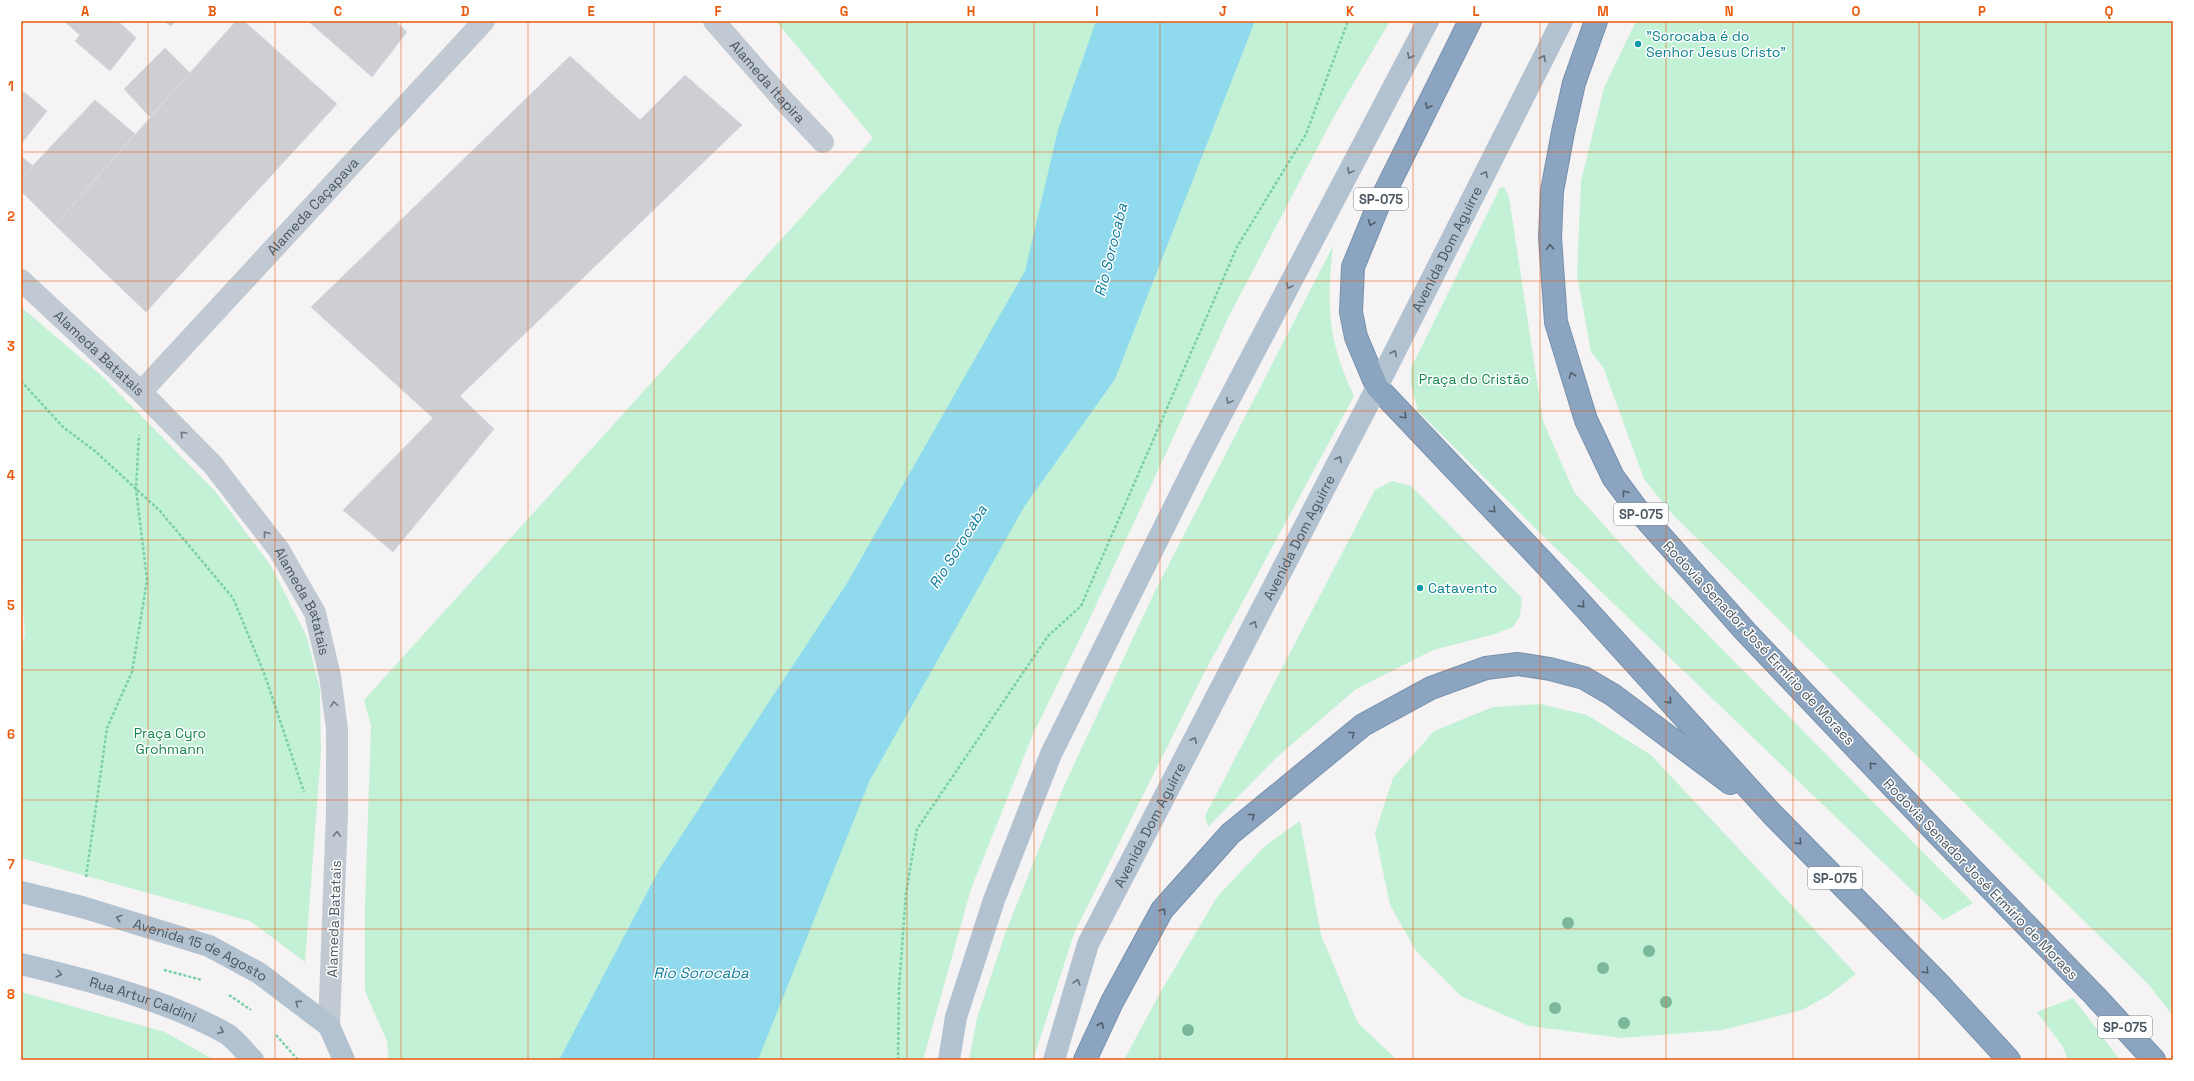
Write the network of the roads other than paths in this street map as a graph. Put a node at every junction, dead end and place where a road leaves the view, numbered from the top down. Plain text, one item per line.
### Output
1 (484, 21) edge
2 (714, 21) edge
3 (1428, 21) edge
4 (1470, 21) edge
5 (1562, 21) edge
6 (1596, 21) edge
7 (823, 142) dead end
8 (21, 280) edge
9 (1377, 387) junction
10 (141, 392) junction
11 (1772, 814) junction
12 (21, 892) edge
13 (21, 964) edge
14 (329, 1026) junction
15 (2004, 1053) edge
16 (252, 1060) edge
17 (344, 1060) edge
18 (949, 1060) edge
19 (1054, 1060) edge
20 (1084, 1060) edge
21 (2154, 1060) edge

1 - 10 street, Alameda Caçapava
2 - 7 street, Alameda Itapira
3 -> 18 main road
4 -> 9 highway, SP-075
9 -> 5 main road, Avenida Dom Aguirre
21 -> 6 highway, Rodovia Senador José Ermírio de Moraes / SP-075
8 - 10 street, Alameda Batatais
9 -> 11 highway, SP-075
19 -> 9 main road, Avenida Dom Aguirre
14 -> 10 street, Alameda Batatais
11 -> 15 highway, SP-075
20 -> 11 highway
14 -> 12 main road, Avenida 15 de Agosto
13 -> 16 main road, Rua Artur Caldini
14 - 17 main road, Avenida 15 de Agosto

